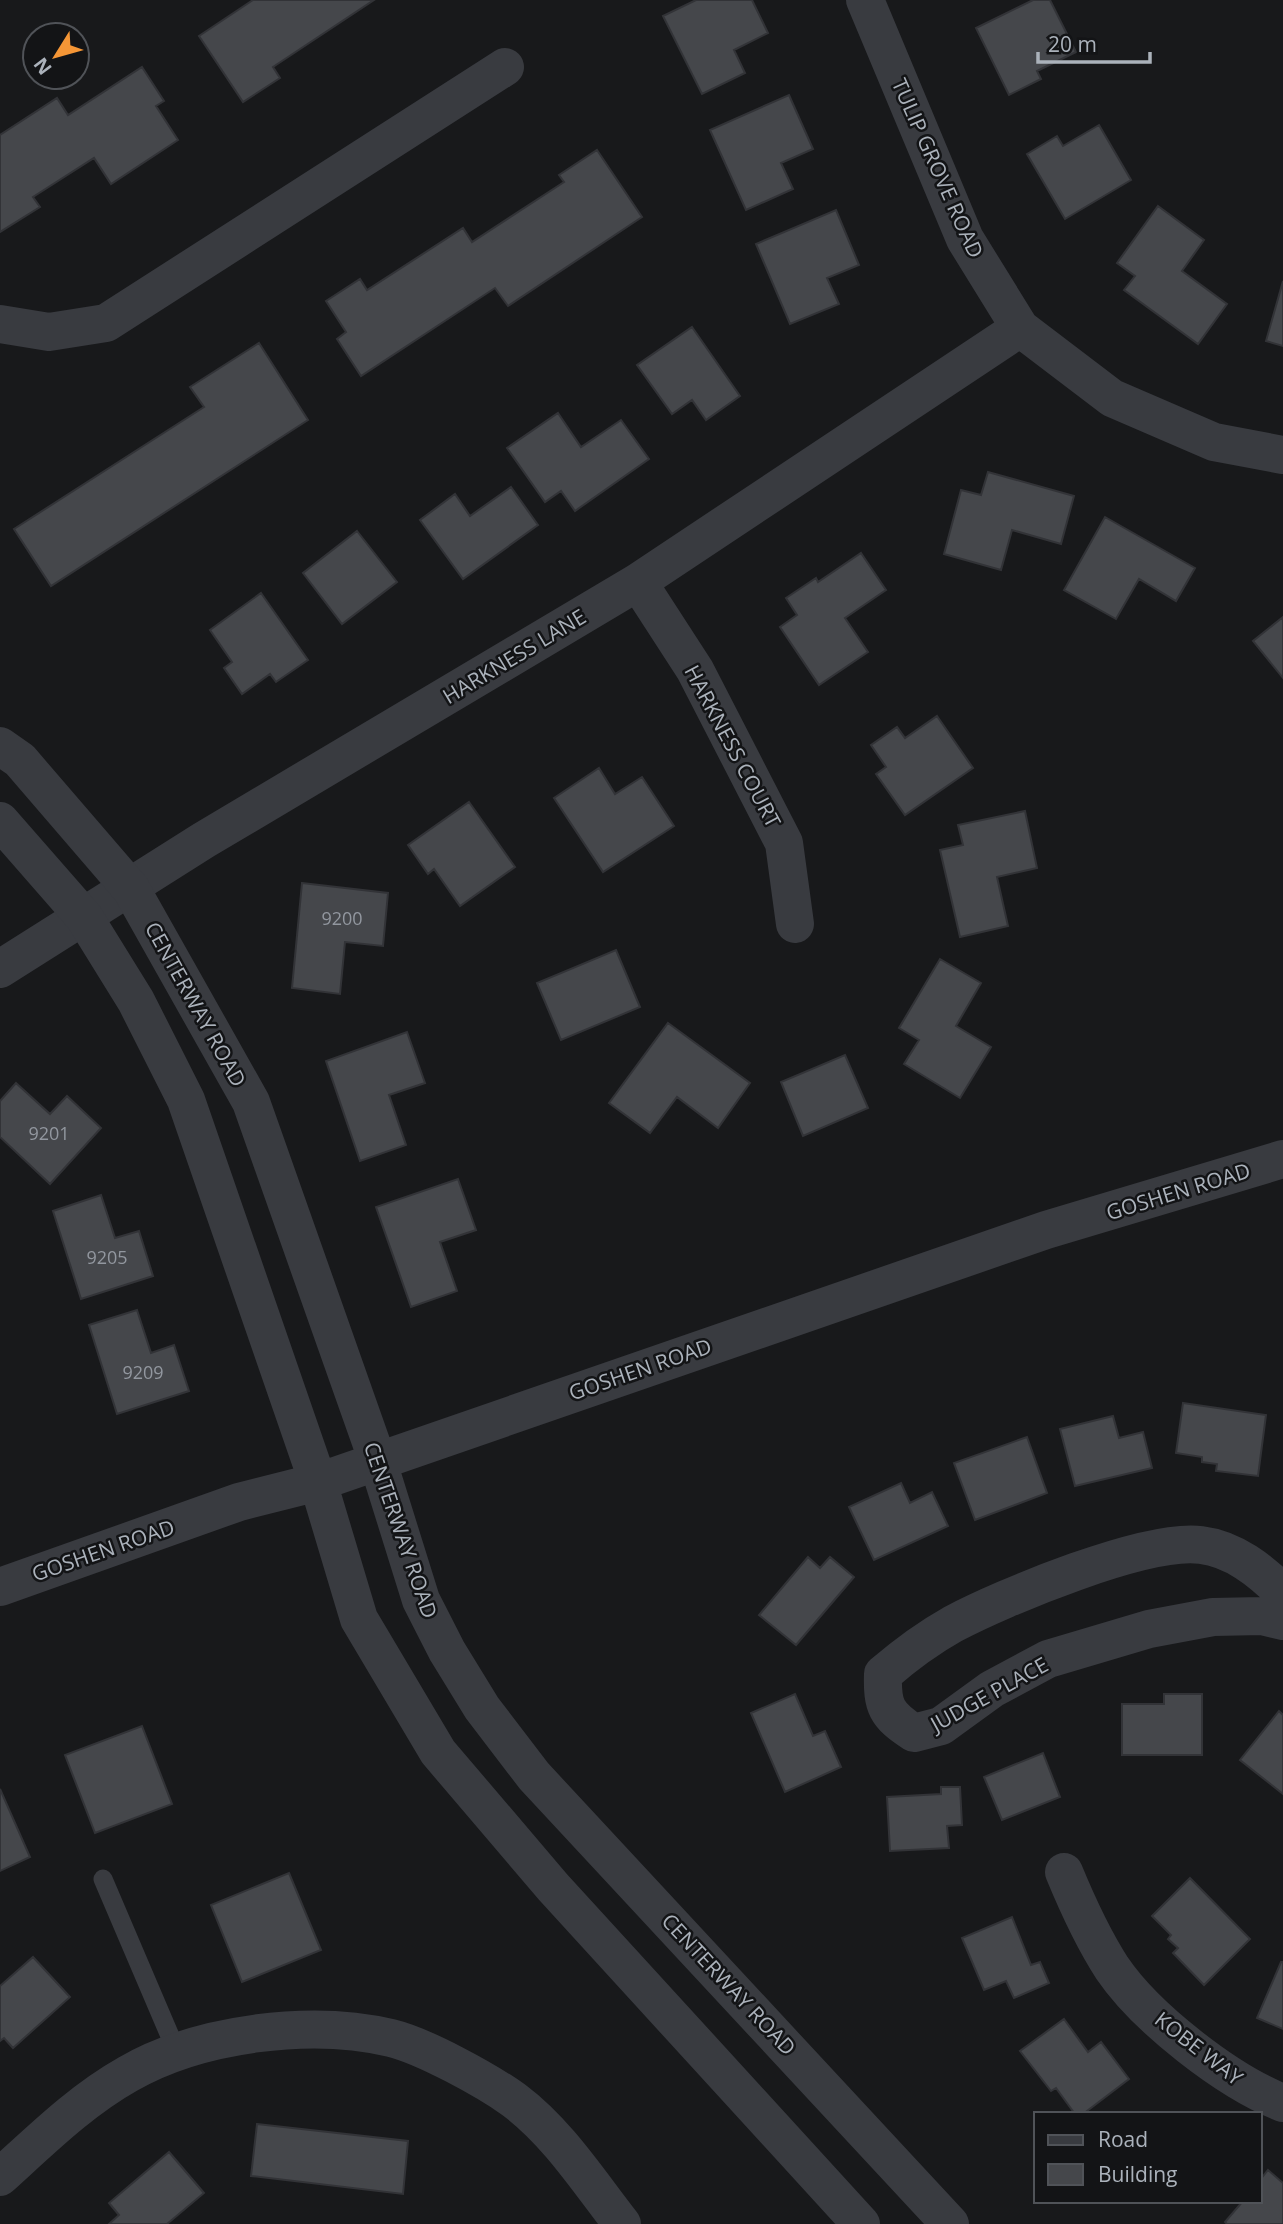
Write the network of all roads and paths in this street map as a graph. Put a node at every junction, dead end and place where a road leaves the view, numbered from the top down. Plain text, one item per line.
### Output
1 (865, 0) edge
2 (505, 67) dead end
3 (0, 324) edge
4 (1020, 328) junction
5 (1283, 455) edge
6 (638, 582) junction
7 (0, 746) edge
8 (0, 821) edge
9 (131, 889) junction
10 (84, 917) junction
11 (795, 924) dead end
12 (0, 970) edge
13 (1283, 1159) edge
14 (377, 1459) junction
15 (318, 1482) junction
16 (0, 1587) edge
17 (1283, 1593) edge
18 (1283, 1621) edge
19 (1064, 1872) dead end
20 (103, 1879) dead end
21 (176, 2050) junction
22 (1283, 2103) edge
23 (0, 2177) edge
24 (622, 2224) edge
25 (861, 2224) edge
26 (950, 2224) edge

1 - 4 street, TULIP GROVE ROAD
2 - 3 street
4 - 5 street, TULIP GROVE ROAD
4 - 6 street, HARKNESS LANE
6 - 9 street, HARKNESS LANE
6 - 11 street, HARKNESS COURT
7 - 9 street, CENTERWAY ROAD
8 - 10 street
9 - 10 street, HARKNESS LANE
9 - 14 street, CENTERWAY ROAD
10 - 12 street, HARKNESS LANE
10 - 15 street
13 - 14 street, GOSHEN ROAD
14 - 15 street, GOSHEN ROAD
14 - 26 street, CENTERWAY ROAD
15 - 16 street, GOSHEN ROAD
15 - 25 street
17 - 18 street, JUDGE PLACE
19 - 22 street, KOBE WAY
20 - 21 lane
21 - 23 street
21 - 24 street

